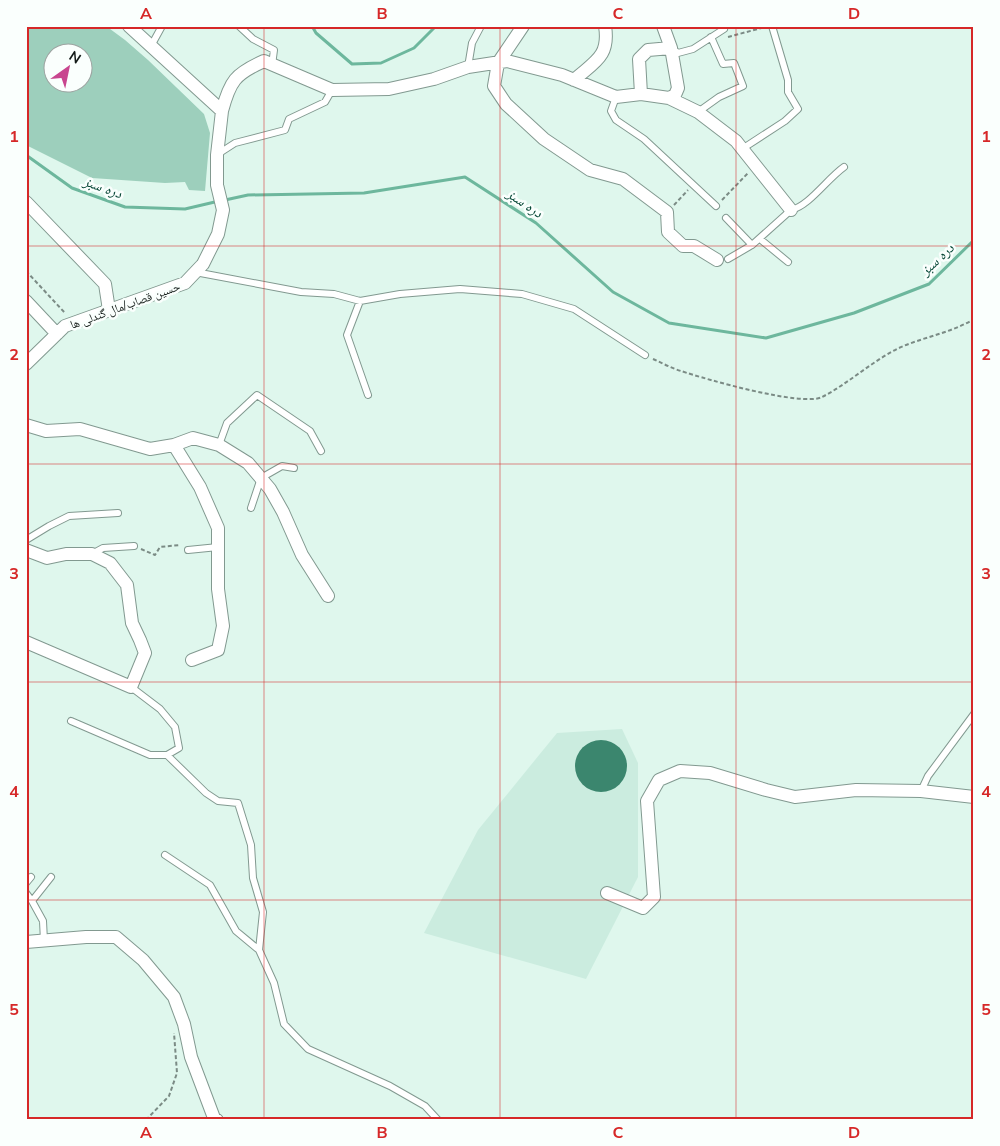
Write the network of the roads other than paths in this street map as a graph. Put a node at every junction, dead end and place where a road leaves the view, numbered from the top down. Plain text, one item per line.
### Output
1 (128, 26) edge
2 (162, 26) edge
3 (239, 26) edge
4 (481, 26) edge
5 (523, 26) edge
6 (605, 26) edge
7 (663, 26) edge
8 (772, 26) edge
9 (724, 29) road end
10 (711, 37) junction
11 (150, 46) junction
12 (671, 48) junction
13 (498, 63) junction
14 (272, 65) junction
15 (468, 67) junction
16 (574, 80) junction
17 (332, 90) junction
18 (641, 94) junction
19 (616, 97) junction
20 (669, 98) junction
21 (222, 112) junction
22 (698, 112) junction
23 (742, 149) junction
24 (217, 155) junction
25 (844, 167) dead end
26 (27, 204) edge
27 (716, 206) road end
28 (791, 210) junction
29 (726, 218) dead end
30 (760, 239) junction
31 (752, 246) junction
32 (723, 260) joint
33 (788, 262) dead end
34 (195, 272) junction
35 (26, 301) edge
36 (360, 301) junction
37 (109, 310) junction
38 (57, 334) junction
39 (645, 356) road end
40 (26, 364) edge
41 (368, 395) dead end
42 (26, 425) edge
43 (174, 445) junction
44 (219, 445) junction
45 (321, 451) dead end
46 (294, 468) dead end
47 (261, 478) junction
48 (250, 508) dead end
49 (118, 514) dead end
50 (26, 540) edge
51 (134, 546) road end
52 (218, 547) junction
53 (26, 550) edge
54 (188, 550) road end
55 (92, 554) junction
56 (328, 596) dead end
57 (26, 642) edge
58 (192, 660) dead end
59 (131, 687) junction
60 (974, 714) edge
61 (71, 721) dead end
62 (168, 755) junction
63 (921, 791) junction
64 (974, 796) edge
65 (165, 855) dead end
66 (51, 877) dead end
67 (26, 893) edge
68 (607, 893) dead end
69 (32, 901) junction
70 (44, 941) junction
71 (26, 942) edge
72 (259, 950) junction
73 (217, 1120) edge
74 (438, 1120) edge

1 - 11 street
2 - 11 lane
3 - 14 lane
4 - 15 lane
5 - 13 street
6 - 16 street
7 - 12 street
8 - 23 lane
9 - 10 lane
10 - 12 lane
10 - 22 lane
11 - 21 street
12 - 18 street
12 - 20 street
13 - 15 street
13 - 16 street
13 - 32 street
14 - 17 street
14 - 21 street
15 - 17 street
16 - 19 street
17 - 24 lane
18 - 19 street
18 - 20 street
19 - 27 lane
20 - 22 street
21 - 24 street
22 - 23 street
23 - 28 street
24 - 34 street, حسین قصاب/مال گندلی ها
25 - 28 lane
26 - 37 street
28 - 30 lane
29 - 31 lane
30 - 31 lane
30 - 33 lane
31 - 32 lane
34 - 36 lane
34 - 37 street, حسین قصاب/مال گندلی ها
35 - 38 street
36 - 39 lane
36 - 41 lane
37 - 38 street, حسین قصاب/مال گندلی ها
38 - 40 street, حسین قصاب/مال گندلی ها
42 - 43 street
43 - 44 street
43 - 52 street
44 - 45 lane
44 - 47 street
46 - 47 lane
47 - 48 lane
47 - 56 street
49 - 50 lane
51 - 55 lane
52 - 54 lane
52 - 58 street
53 - 55 street
55 - 59 street
57 - 59 street
59 - 62 lane
60 - 63 lane
61 - 62 lane
62 - 72 lane
63 - 64 street
63 - 68 street
65 - 72 lane
66 - 69 lane
67 - 69 lane
69 - 70 lane
70 - 71 street
70 - 73 street
72 - 74 lane

